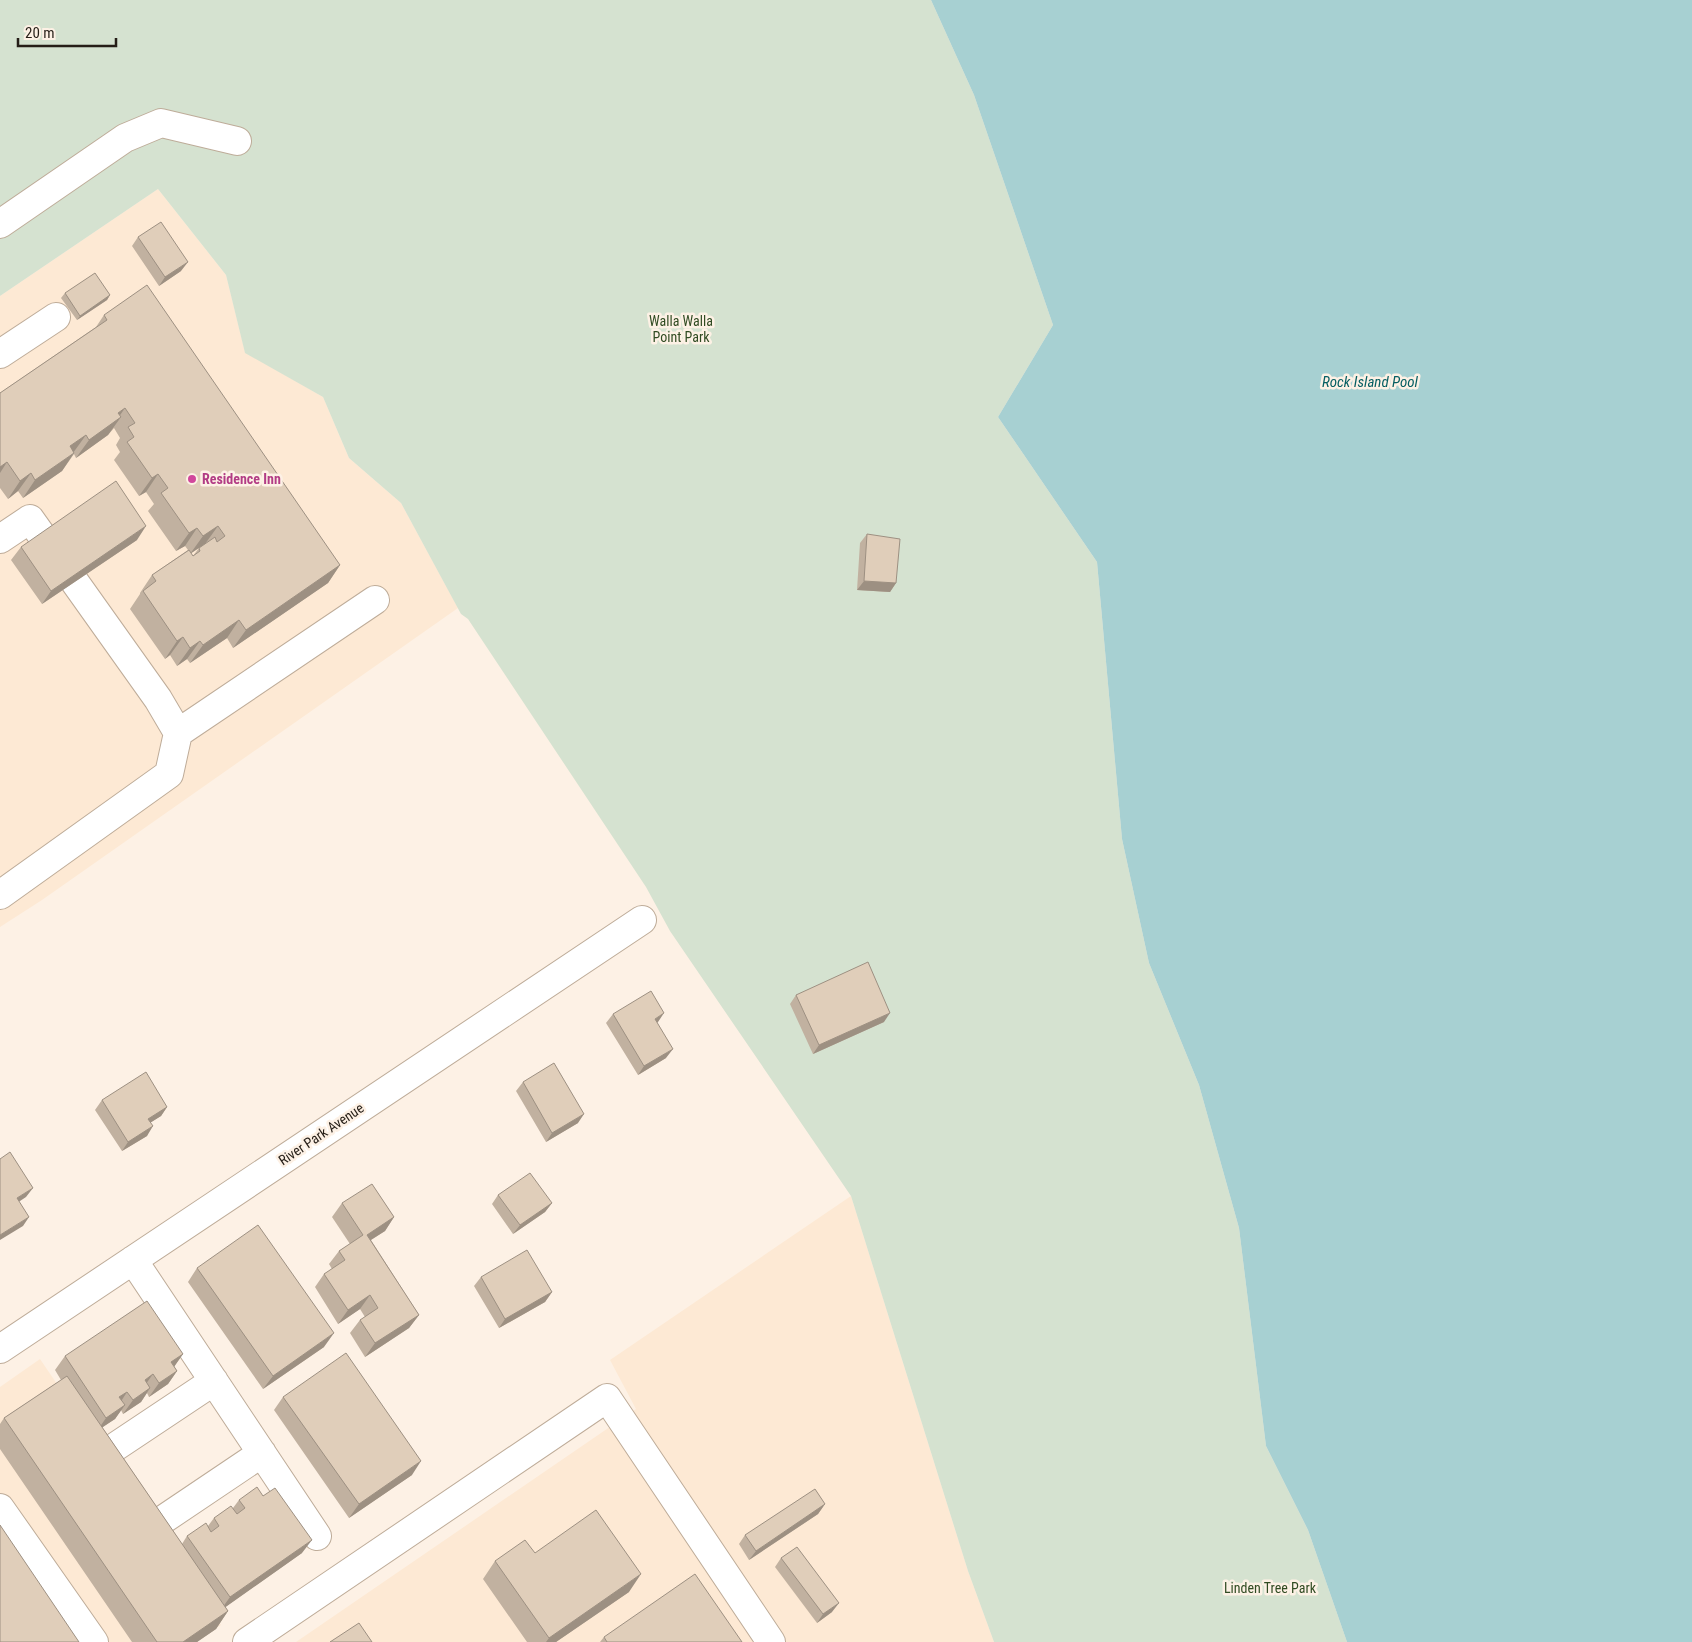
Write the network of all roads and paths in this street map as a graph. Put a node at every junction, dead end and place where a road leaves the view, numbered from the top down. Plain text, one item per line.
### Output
1 (237, 141) dead end
2 (0, 224) edge
3 (56, 317) dead end
4 (0, 354) edge
5 (0, 539) edge
6 (375, 600) dead end
7 (178, 733) junction
8 (0, 895) edge
9 (642, 920) dead end
10 (133, 1260) junction
11 (0, 1350) edge
12 (214, 1381) junction
13 (109, 1451) edge
14 (262, 1453) junction
15 (0, 1508) edge
16 (158, 1523) edge
17 (317, 1536) dead end
18 (94, 1642) edge
19 (247, 1642) edge
20 (771, 1642) edge

1 - 2 street
3 - 4 street
5 - 7 street
6 - 7 street
7 - 8 street
9 - 10 street, River Park Avenue
10 - 11 street, River Park Avenue
10 - 12 street
12 - 13 street
12 - 14 street
14 - 16 street
14 - 17 street
15 - 18 street
19 - 20 street

